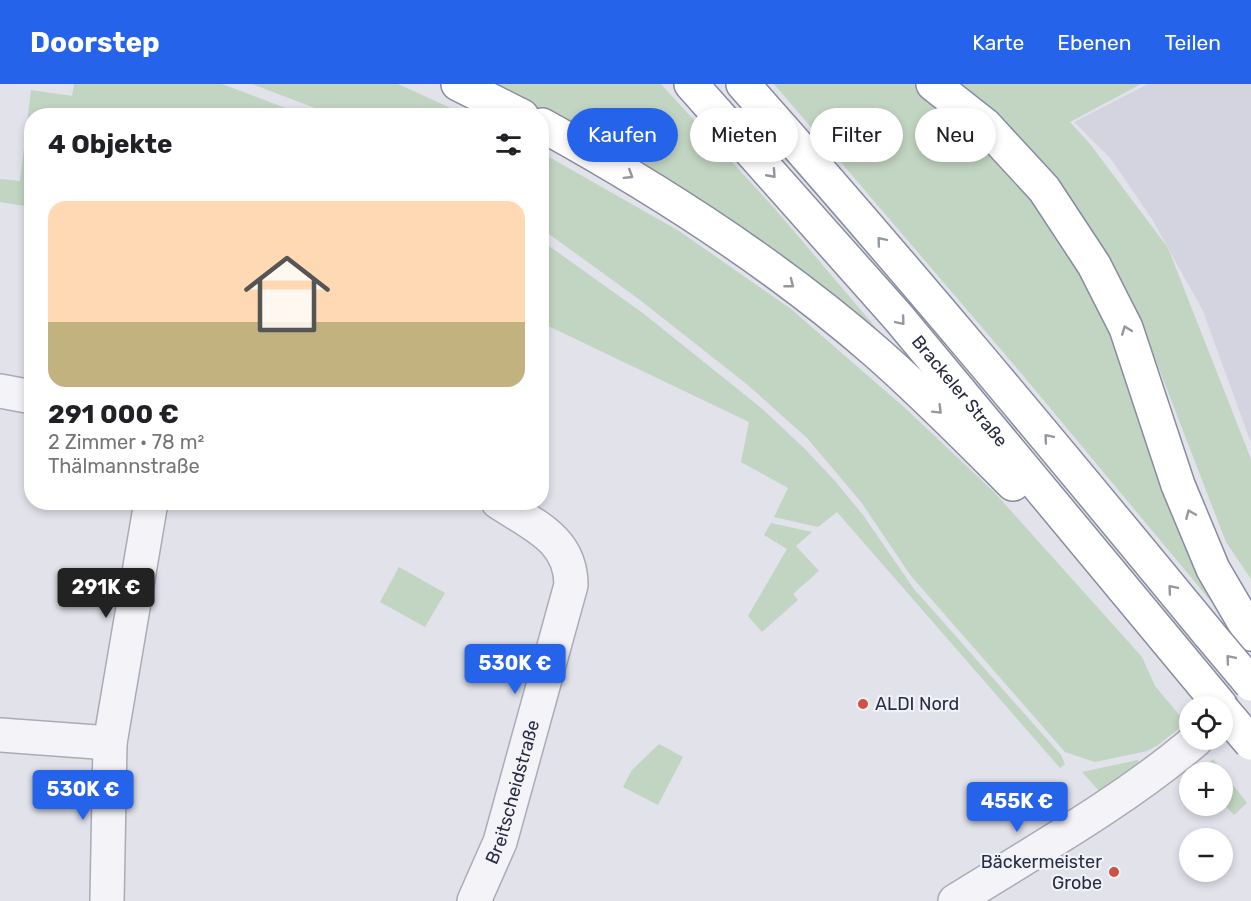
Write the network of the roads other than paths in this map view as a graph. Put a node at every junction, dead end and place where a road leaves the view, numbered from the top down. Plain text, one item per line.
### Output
1 (458, 84) edge
2 (691, 84) edge
3 (743, 84) edge
4 (933, 84) edge
5 (506, 108) edge
6 (549, 129) edge
7 (0, 392) edge
8 (24, 396) edge
9 (150, 510) edge
10 (511, 510) edge
11 (1156, 628) junction
12 (1251, 634) edge
13 (1251, 684) edge
14 (1212, 696) edge
15 (1233, 700) edge
16 (1233, 722) edge
17 (0, 735) edge
18 (110, 743) junction
19 (1251, 743) edge
20 (1184, 750) edge
21 (107, 901) edge
22 (474, 901) edge
23 (955, 901) edge

1 - 5 highway
2 -> 11 highway, Brackeler Straße
13 -> 3 highway, Brackeler Straße, bridge
12 -> 4 highway
6 -> 11 highway
7 - 8 street
9 - 18 street
10 - 22 street, Breitscheidstraße
11 - 14 highway, Brackeler Straße
13 - 15 street
16 - 19 highway, Brackeler Straße, bridge
17 - 18 street
18 - 21 street
20 - 23 street

